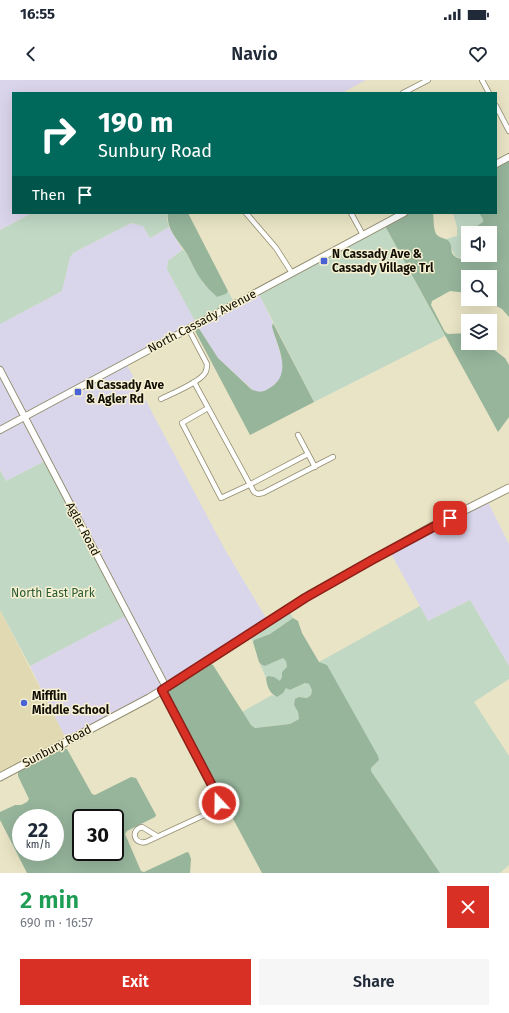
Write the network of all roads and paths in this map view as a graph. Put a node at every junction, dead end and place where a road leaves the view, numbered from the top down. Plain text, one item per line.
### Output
1 (428, 80) edge
2 (482, 80) edge
3 (405, 92) edge
4 (488, 92) edge
5 (497, 110) edge
6 (509, 131) edge
7 (509, 157) edge
8 (497, 163) edge
9 (247, 214) edge
10 (352, 214) edge
11 (402, 214) edge
12 (363, 235) junction
13 (292, 273) junction
14 (188, 328) junction
15 (0, 370) edge
16 (194, 382) junction
17 (161, 399) dead end
18 (208, 408) junction
19 (24, 416) junction
20 (0, 430) edge
21 (298, 435) dead end
22 (308, 454) junction
23 (333, 457) dead end
24 (315, 467) junction
25 (249, 486) junction
26 (509, 488) edge
27 (164, 689) junction
28 (0, 777) edge
29 (158, 836) junction

1 - 3 street
2 - 4 street
5 - 6 street
7 - 8 main road
9 - 13 street
10 - 12 street
11 - 12 main road, North Cassady Avenue
12 - 13 main road, North Cassady Avenue
13 - 14 main road, North Cassady Avenue
14 - 16 street
14 - 19 main road, North Cassady Avenue
15 - 19 main road, Agler Road
16 - 17 street
16 - 18 street
18 - 25 street
18 - 25 street
19 - 20 main road, North Cassady Avenue
19 - 27 main road, Agler Road
21 - 22 street
22 - 24 street
22 - 25 street
23 - 24 street
24 - 25 street
26 - 27 main road, Sunbury Road
27 - 28 main road, Sunbury Road
27 - 29 street
29 - 29 street

